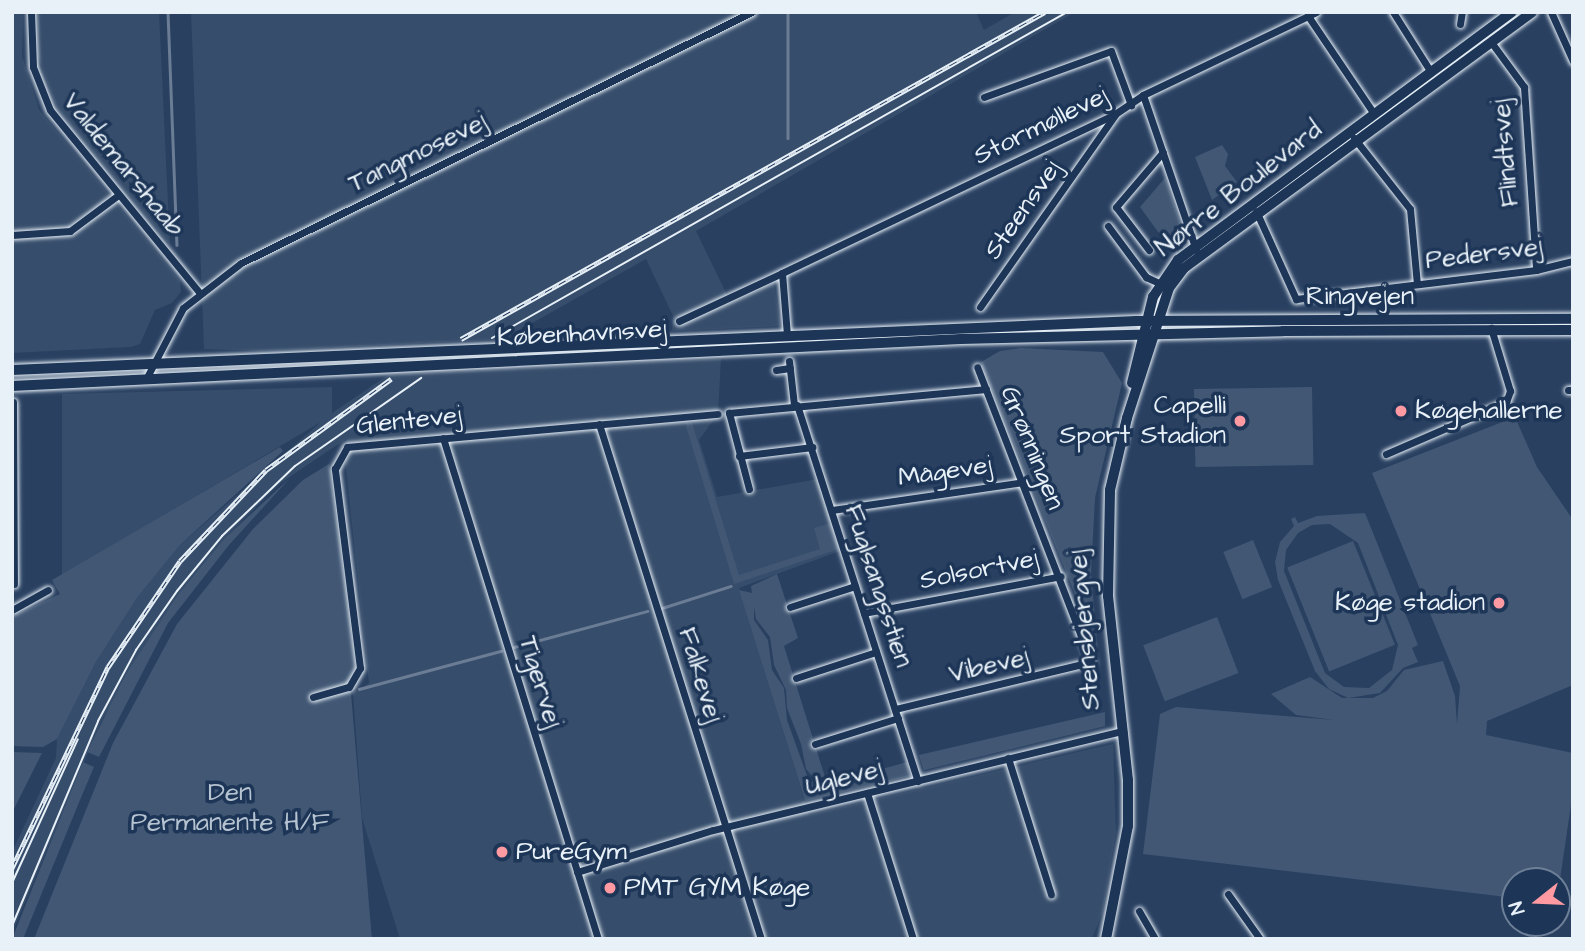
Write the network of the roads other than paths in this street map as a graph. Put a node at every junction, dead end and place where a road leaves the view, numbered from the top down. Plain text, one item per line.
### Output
1 (31, 12) edge
2 (752, 12) edge
3 (1393, 12) edge
4 (1462, 12) edge
5 (1551, 12) edge
6 (1312, 14) edge
7 (1521, 14) edge
8 (1460, 24) dead end
9 (1490, 42) junction
10 (1573, 61) edge
11 (1431, 72) junction
12 (1143, 94) junction
13 (984, 97) dead end
14 (1131, 105) junction
15 (1115, 114) junction
16 (1374, 114) junction
17 (1090, 126) junction
18 (1100, 136) junction
19 (1353, 136) junction
20 (1163, 152) junction
21 (117, 195) junction
22 (1254, 209) junction
23 (1108, 226) dead end
24 (12, 235) edge
25 (1149, 250) dead end
26 (1197, 251) junction
27 (1573, 261) edge
28 (1536, 270) junction
29 (782, 273) junction
30 (1159, 283) junction
31 (1417, 284) junction
32 (199, 292) junction
33 (980, 307) dead end
34 (1490, 319) junction
35 (1573, 319) edge
36 (679, 321) dead end
37 (1153, 321) junction
38 (1573, 330) edge
39 (1492, 331) junction
40 (1149, 334) junction
41 (787, 335) junction
42 (153, 363) junction
43 (976, 367) dead end
44 (12, 370) edge
45 (776, 370) dead end
46 (146, 379) junction
47 (12, 386) edge
48 (986, 389) junction
49 (13, 402) edge
50 (796, 405) junction
51 (718, 414) dead end
52 (599, 424) junction
53 (443, 438) junction
54 (13, 447) edge
55 (811, 447) junction
56 (1385, 454) dead end
57 (739, 456) junction
58 (1023, 482) junction
59 (749, 489) dead end
60 (832, 510) junction
61 (1060, 576) junction
62 (14, 584) edge
63 (855, 586) junction
64 (48, 590) dead end
65 (790, 607) dead end
66 (12, 610) edge
67 (864, 613) junction
68 (876, 652) junction
69 (1091, 662) joint
70 (796, 678) dead end
71 (313, 697) dead end
72 (895, 709) junction
73 (898, 718) junction
74 (1120, 731) junction
75 (816, 744) dead end
76 (1008, 758) junction
77 (918, 781) junction
78 (867, 793) junction
79 (725, 827) junction
80 (577, 872) junction
81 (1051, 894) dead end
82 (1228, 894) dead end
83 (1139, 911) dead end
84 (598, 939) edge
85 (761, 939) edge
86 (913, 939) edge
87 (1099, 939) edge
88 (1106, 939) edge
89 (1155, 939) edge
90 (1260, 939) edge

1 - 21 street, Valdemarshaab
2 - 32 street, Tangmosevej
3 - 11 street
4 - 8 street
5 - 10 street
6 - 12 street, Stormøllevej
6 - 16 street
7 - 9 main road, Nørre Boulevard
7 - 11 main road, Nørre Boulevard
9 - 19 main road, Nørre Boulevard
9 - 28 street, Flindtsvej
11 - 16 main road, Nørre Boulevard
12 - 14 street, Stormøllevej
12 - 20 street
13 - 14 street
14 - 15 street, Stormøllevej
15 - 17 street, Stormøllevej
15 - 18 street, Steensvej
16 - 19 main road, Nørre Boulevard
17 - 18 street
17 - 29 street, Stormøllevej
18 - 33 street, Steensvej
19 - 22 main road, Nørre Boulevard
19 - 31 street, Nørre Boulevard
20 - 25 street
20 - 26 street
21 - 24 street
21 - 32 street, Valdemarshaab
22 - 26 main road, Nørre Boulevard
22 - 31 street, Pedersvej
23 - 30 street, Nørre Boulevard
26 - 30 main road, Nørre Boulevard
26 - 37 main road, Nørre Boulevard
27 - 28 street, Pedersvej
28 - 31 street, Pedersvej
29 - 36 street, Stormøllevej
29 - 41 street
30 - 37 main road, Nørre Boulevard
32 - 42 street, Tangmosevej
34 - 35 main road, Ringvejen
34 - 37 main road, Ringvejen
34 - 39 street
37 - 40 main road, Stensbjergvej
37 - 41 main road, Københavnsvej
38 - 39 main road, Ringvejen
39 - 40 main road, Ringvejen
39 - 56 street
40 - 46 main road, Københavnsvej
40 - 74 main road, Stensbjergvej
41 - 42 main road, Københavnsvej
42 - 44 main road, Københavnsvej
42 - 46 street, Tangmosevej
43 - 48 street, Grønningen
45 - 50 street, Fuglsangsstien
46 - 47 main road, Københavnsvej
48 - 50 street
48 - 58 street, Grønningen
49 - 54 street
50 - 55 street, Fuglsangsstien
50 - 57 street
51 - 52 street, Glentevej
52 - 53 street, Glentevej
52 - 79 street, Falkevej
53 - 71 street, Glentevej
53 - 80 street, Tigervej
54 - 62 street
55 - 57 street
55 - 60 street, Fuglsangsstien
57 - 59 street
58 - 60 street, Mågevej
58 - 61 street, Grønningen
60 - 63 street, Fuglsangsstien
61 - 67 street, Solsortvej
61 - 69 street, Grønningen
63 - 65 street
63 - 67 street, Fuglsangsstien
64 - 66 street
67 - 68 street, Fuglsangsstien
68 - 70 street
68 - 72 street, Fuglsangsstien
69 - 72 street, Vibevej
72 - 73 street, Fuglsangsstien
73 - 75 street
73 - 77 street, Fuglsangsstien
74 - 76 street, Uglevej
74 - 87 main road, Stensbjergvej
74 - 88 main road, Stensbjergvej
76 - 77 street, Uglevej
76 - 81 street
77 - 78 street, Uglevej
78 - 79 street, Uglevej
78 - 86 street
79 - 80 street, Uglevej
79 - 85 street, Falkevej
80 - 84 street, Tigervej
82 - 90 street
83 - 89 street

